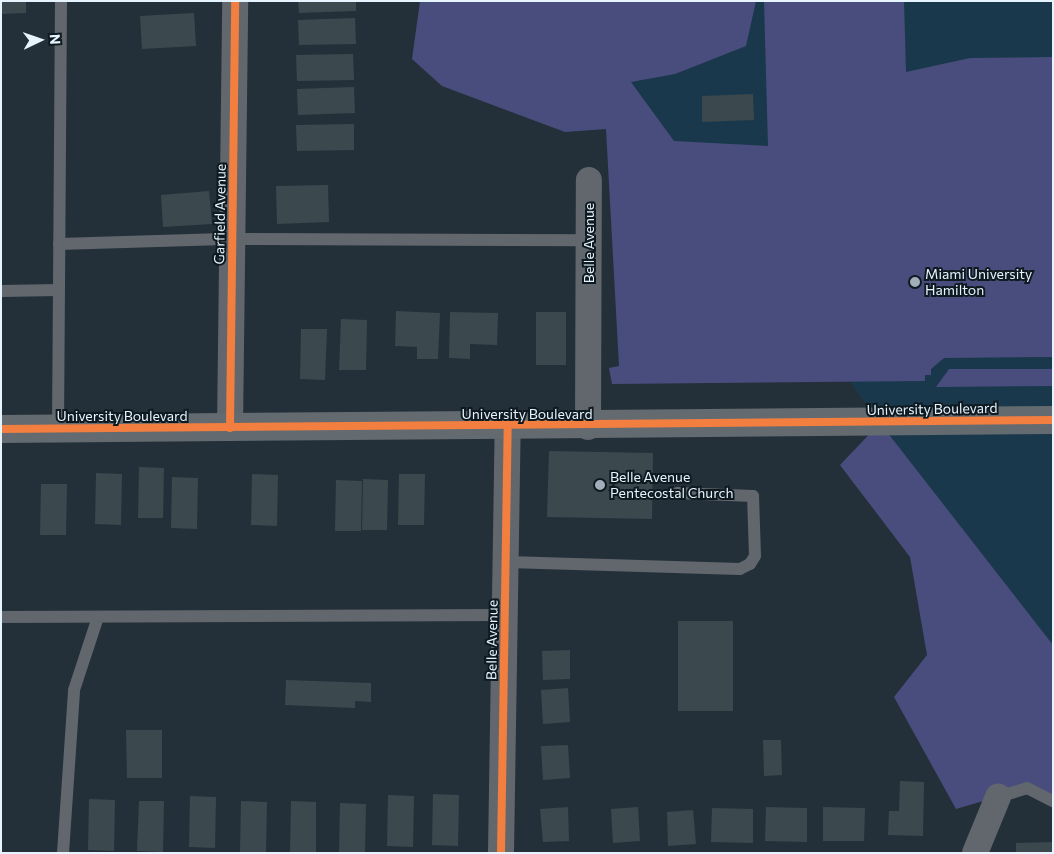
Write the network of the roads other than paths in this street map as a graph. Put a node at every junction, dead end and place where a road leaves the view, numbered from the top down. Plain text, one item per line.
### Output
1 (61, 1) edge
2 (235, 1) edge
3 (589, 180) dead end
4 (232, 239) junction
5 (589, 240) junction
6 (59, 244) junction
7 (1, 290) edge
8 (59, 290) junction
9 (1053, 420) edge
10 (588, 426) junction
11 (508, 427) junction
12 (230, 428) junction
13 (1, 429) edge
14 (58, 429) junction
15 (677, 493) dead end
16 (506, 562) junction
17 (505, 615) junction
18 (1, 617) edge
19 (98, 617) junction
20 (998, 798) joint
21 (1053, 801) edge
22 (63, 853) edge
23 (501, 853) edge
24 (976, 853) edge

1 - 6 lane
2 - 4 street, Garfield Avenue
3 - 5 street, Belle Avenue
4 - 5 lane
4 - 6 lane
4 - 12 street, Garfield Avenue
5 - 10 street, Belle Avenue
6 - 8 lane
7 - 8 lane
8 - 14 lane
9 - 10 street, University Boulevard
10 - 11 street, University Boulevard
11 - 12 street, University Boulevard
11 - 16 street, Belle Avenue
12 - 14 street, University Boulevard
13 - 14 street, University Boulevard
15 - 16 lane
16 - 17 street, Belle Avenue
17 - 19 lane
17 - 23 street, Belle Avenue
18 - 19 lane
19 - 22 lane
20 - 21 lane
20 - 24 street

